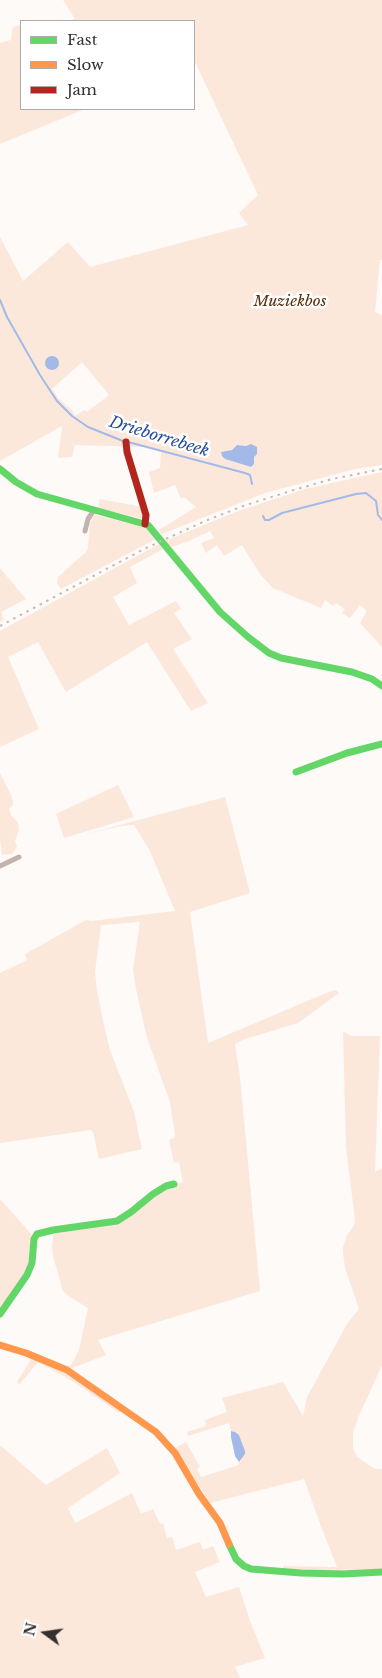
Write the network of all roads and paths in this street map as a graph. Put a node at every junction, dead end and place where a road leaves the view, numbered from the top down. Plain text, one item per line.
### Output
1 (126, 442) dead end
2 (0, 469) edge
3 (94, 510) junction
4 (145, 524) junction
5 (85, 531) dead end
6 (382, 686) edge
7 (382, 744) edge
8 (296, 772) dead end
9 (19, 857) dead end
10 (0, 866) edge
11 (174, 1184) dead end
12 (0, 1314) edge
13 (0, 1345) edge
14 (382, 1572) edge

1 - 4 street
2 - 3 street
3 - 4 street
3 - 5 street
4 - 6 street
7 - 8 street
9 - 10 street
11 - 12 street
13 - 14 street

